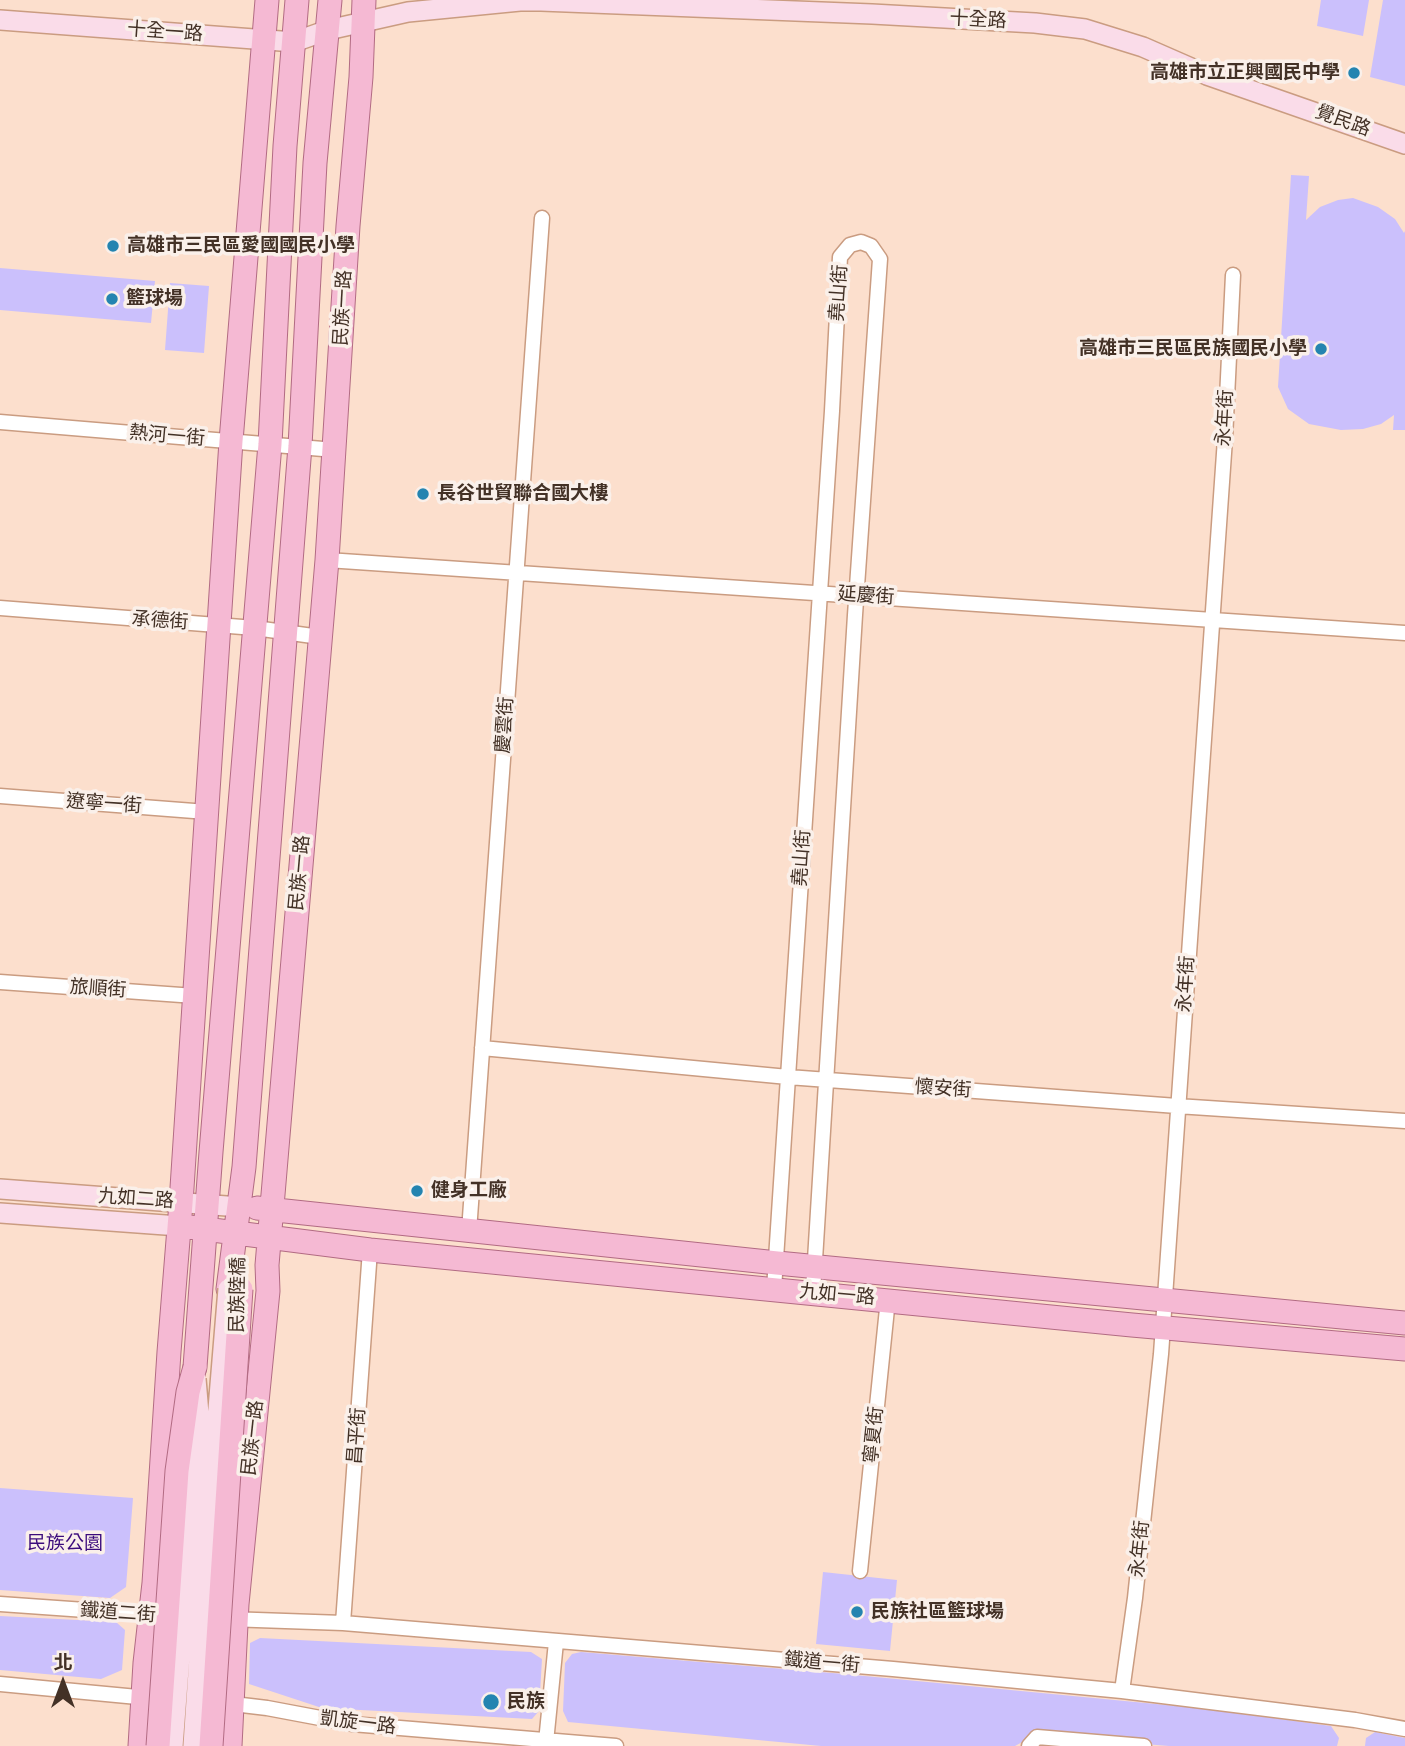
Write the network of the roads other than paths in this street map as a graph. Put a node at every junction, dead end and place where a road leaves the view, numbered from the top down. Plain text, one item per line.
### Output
1 (267, 0) edge
2 (297, 0) edge
3 (330, 0) edge
4 (363, 11) edge
5 (0, 20) edge
6 (328, 30) junction
7 (263, 40) junction
8 (294, 42) junction
9 (1281, 99) joint
10 (1405, 144) edge
11 (542, 218) dead end
12 (1233, 275) dead end
13 (0, 422) edge
14 (231, 440) junction
15 (270, 444) junction
16 (300, 446) junction
17 (335, 450) junction
18 (327, 560) junction
19 (516, 572) junction
20 (820, 593) junction
21 (856, 596) junction
22 (0, 608) edge
23 (1212, 620) junction
24 (220, 625) junction
25 (255, 628) junction
26 (284, 632) junction
27 (1405, 634) edge
28 (320, 638) junction
29 (0, 796) edge
30 (207, 812) junction
31 (0, 982) edge
32 (195, 996) junction
33 (482, 1048) junction
34 (788, 1077) junction
35 (827, 1080) junction
36 (1177, 1106) junction
37 (1405, 1121) edge
38 (0, 1189) edge
39 (181, 1203) junction
40 (207, 1205) junction
41 (240, 1207) junction
42 (273, 1209) junction
43 (0, 1213) edge
44 (179, 1226) junction
45 (205, 1228) junction
46 (469, 1231) junction
47 (237, 1233) junction
48 (270, 1238) junction
49 (370, 1250) junction
50 (777, 1263) junction
51 (815, 1266) junction
52 (235, 1289) junction
53 (774, 1289) junction
54 (813, 1292) junction
55 (888, 1299) junction
56 (1164, 1300) junction
57 (1405, 1323) edge
58 (1163, 1327) junction
59 (1405, 1349) edge
60 (195, 1367) junction
61 (860, 1571) dead end
62 (0, 1604) edge
63 (151, 1615) junction
64 (236, 1620) junction
65 (343, 1623) junction
66 (556, 1642) junction
67 (0, 1684) edge
68 (1122, 1692) junction
69 (142, 1697) junction
70 (232, 1704) junction
71 (1405, 1730) edge
72 (546, 1742) junction
73 (140, 1746) edge
74 (158, 1746) edge
75 (173, 1746) edge
76 (193, 1746) edge
77 (211, 1746) edge
78 (230, 1746) edge
79 (616, 1746) edge
80 (1029, 1746) edge
81 (1144, 1746) edge

1 - 7 main road
2 - 8 main road
3 - 6 main road, 民族一路
4 - 6 street, 十全路
4 - 9 street, 十全路
4 - 17 main road, 民族一路
5 - 7 street, 十全一路
6 - 8 street, 十全一路
6 - 16 main road, 民族一路
7 - 8 street, 十全一路
7 - 14 main road
8 - 15 main road
9 - 10 street, 覺民路
11 - 19 street, 慶雲街
12 - 23 street, 永年街
13 - 14 street, 熱河一街
14 - 15 street, 熱河一街
14 - 24 main road
15 - 16 street, 熱河一街
15 - 25 main road
16 - 17 street, 熱河一街
16 - 26 main road, 民族一路
17 - 18 main road, 民族一路
18 - 19 street, 延慶街
18 - 28 main road, 民族一路
19 - 20 street, 延慶街
19 - 33 street, 慶雲街
20 - 21 street, 延慶街
20 - 21 street, 堯山街
20 - 34 street, 堯山街
21 - 23 street, 延慶街
21 - 35 street, 堯山街
22 - 24 street, 承德街
23 - 27 street, 延慶街
23 - 36 street, 永年街
24 - 25 street, 承德街
24 - 30 main road
25 - 26 street, 承德街
25 - 40 main road
26 - 28 street, 承德街
26 - 41 main road, 民族一路
28 - 42 main road, 民族一路
29 - 30 street, 遼寧一街
30 - 32 main road
31 - 32 street, 旅順街
32 - 39 main road
33 - 34 street, 懷安街
33 - 46 street, 慶雲街
34 - 35 street, 懷安街
34 - 50 street, 堯山街
35 - 36 street, 懷安街
35 - 51 street, 堯山街
36 - 37 street, 懷安街
36 - 56 street, 永年街
38 - 39 street, 九如二路
39 - 40 street, 九如二路
39 - 44 main road
40 - 41 street, 九如二路
40 - 45 main road
41 - 42 main road, 九如二路
41 - 47 main road, 民族一路
42 - 46 main road, 九如一路
42 - 48 main road, 民族一路
43 - 44 street, 九如二路
44 - 45 main road, 九如二路
44 - 63 main road
45 - 47 main road, 九如二路
45 - 60 main road, 民族陸橋
46 - 50 main road, 九如一路
47 - 48 main road, 九如二路
47 - 52 main road, 民族陸橋
48 - 49 main road, 九如一路
48 - 64 main road, 民族一路
49 - 53 main road, 九如一路
49 - 65 street, 昌平街
50 - 51 main road, 九如一路
50 - 53 street, 堯山街
51 - 54 street, 堯山街
51 - 56 main road, 九如一路
52 - 76 street, 民族陸橋, bridge
52 - 77 main road, 民族陸橋, bridge
53 - 54 main road, 九如一路
54 - 55 main road, 九如一路
55 - 58 main road, 九如一路
55 - 61 street, 寧夏街
56 - 57 main road, 九如一路
56 - 58 street, 永年街
58 - 59 main road, 九如一路
58 - 68 street, 永年街
60 - 74 main road, 民族陸橋, bridge
60 - 75 street, 民族陸橋, bridge
62 - 63 street, 鐵道二街
63 - 64 street, 鐵道二街
63 - 69 main road
64 - 65 street, 鐵道一街
64 - 70 main road, 民族一路
65 - 66 street, 鐵道一街
66 - 68 street, 鐵道一街
66 - 72 street
67 - 69 street
68 - 71 street, 鐵道一街
69 - 70 street, 凱旋一路
69 - 73 main road
70 - 72 street, 凱旋一路
70 - 78 main road, 民族一路
72 - 79 street, 凱旋一路
80 - 81 street

